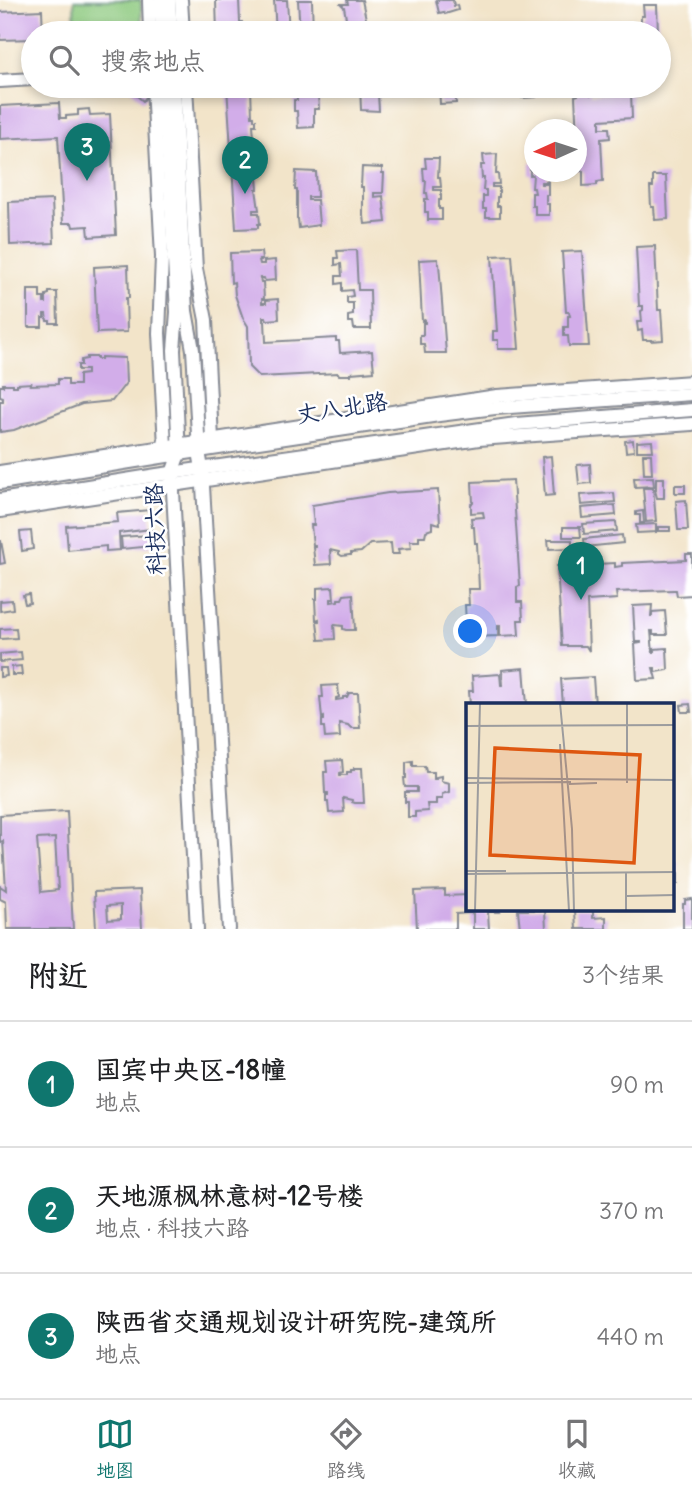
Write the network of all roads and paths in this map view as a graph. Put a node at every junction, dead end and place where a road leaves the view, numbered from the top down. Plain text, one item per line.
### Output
1 (149, 0) edge
2 (160, 0) edge
3 (169, 0) edge
4 (181, 0) edge
5 (150, 21) edge
6 (161, 21) edge
7 (170, 21) edge
8 (182, 21) edge
9 (21, 79) edge
10 (0, 80) edge
11 (154, 98) edge
12 (165, 98) edge
13 (175, 98) edge
14 (187, 98) edge
15 (692, 382) edge
16 (692, 394) edge
17 (692, 410) edge
18 (692, 424) edge
19 (212, 439) junction
20 (165, 446) junction
21 (199, 446) junction
22 (179, 449) junction
23 (0, 472) edge
24 (203, 474) junction
25 (173, 479) junction
26 (0, 483) edge
27 (0, 500) edge
28 (0, 511) edge
29 (197, 929) edge
30 (229, 929) edge

1 - 5 main road
2 - 6 main road
3 - 7 main road
4 - 8 main road
9 - 10 main road
11 - 20 main road
12 - 22 main road, 科技六路
13 - 21 main road
14 - 19 main road
15 - 19 main road
16 - 21 main road, 丈八北路
17 - 24 main road, 丈八北路
18 - 24 main road
19 - 21 main road
20 - 22 main road
20 - 23 main road
21 - 22 main road, 丈八北路
21 - 24 main road
22 - 25 main road, 科技六路
22 - 26 main road, 丈八北路
24 - 25 main road, 丈八北路
24 - 30 main road
25 - 27 main road, 丈八北路
25 - 28 main road
25 - 29 main road, 科技六路

